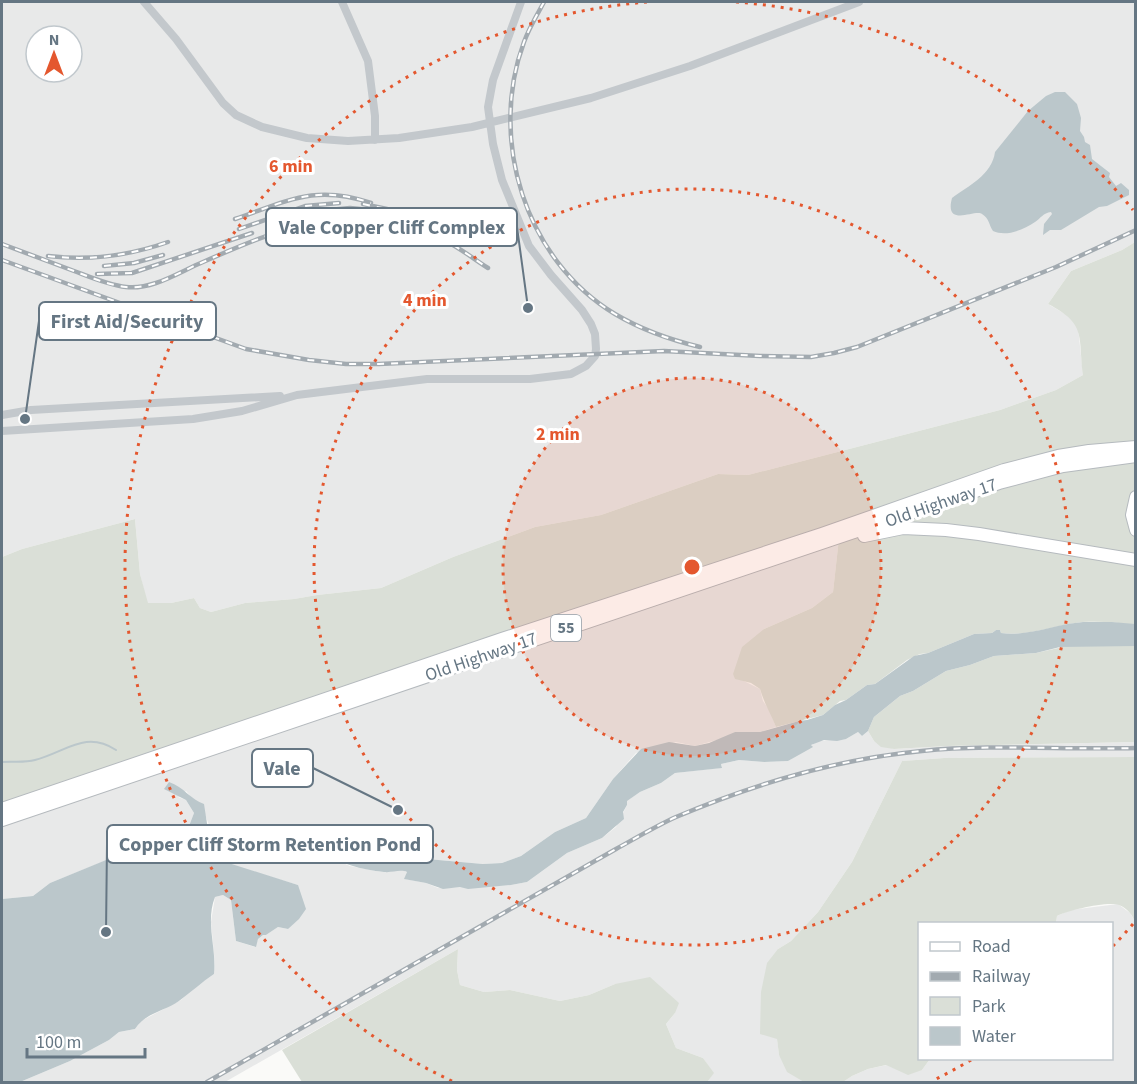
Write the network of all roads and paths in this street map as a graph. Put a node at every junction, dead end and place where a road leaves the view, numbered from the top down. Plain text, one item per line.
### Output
1 (144, 2) edge
2 (342, 2) edge
3 (521, 2) edge
4 (859, 2) edge
5 (490, 123) junction
6 (375, 140) junction
7 (298, 395) junction
8 (2, 415) edge
9 (2, 430) edge
10 (1136, 447) edge
11 (1136, 456) edge
12 (1136, 497) edge
13 (1136, 530) edge
14 (842, 537) junction
15 (1136, 560) edge
16 (2, 809) edge
17 (2, 820) edge

1 - 6 street
2 - 6 street
3 - 5 street
4 - 5 street
5 - 6 street
5 - 7 street
7 - 8 street
7 - 9 street
10 - 16 main road, Old Highway 17 / 55
11 - 14 main road, Old Highway 17 / 55
12 - 13 main road
14 - 15 main road
14 - 17 main road, Old Highway 17 / 55

